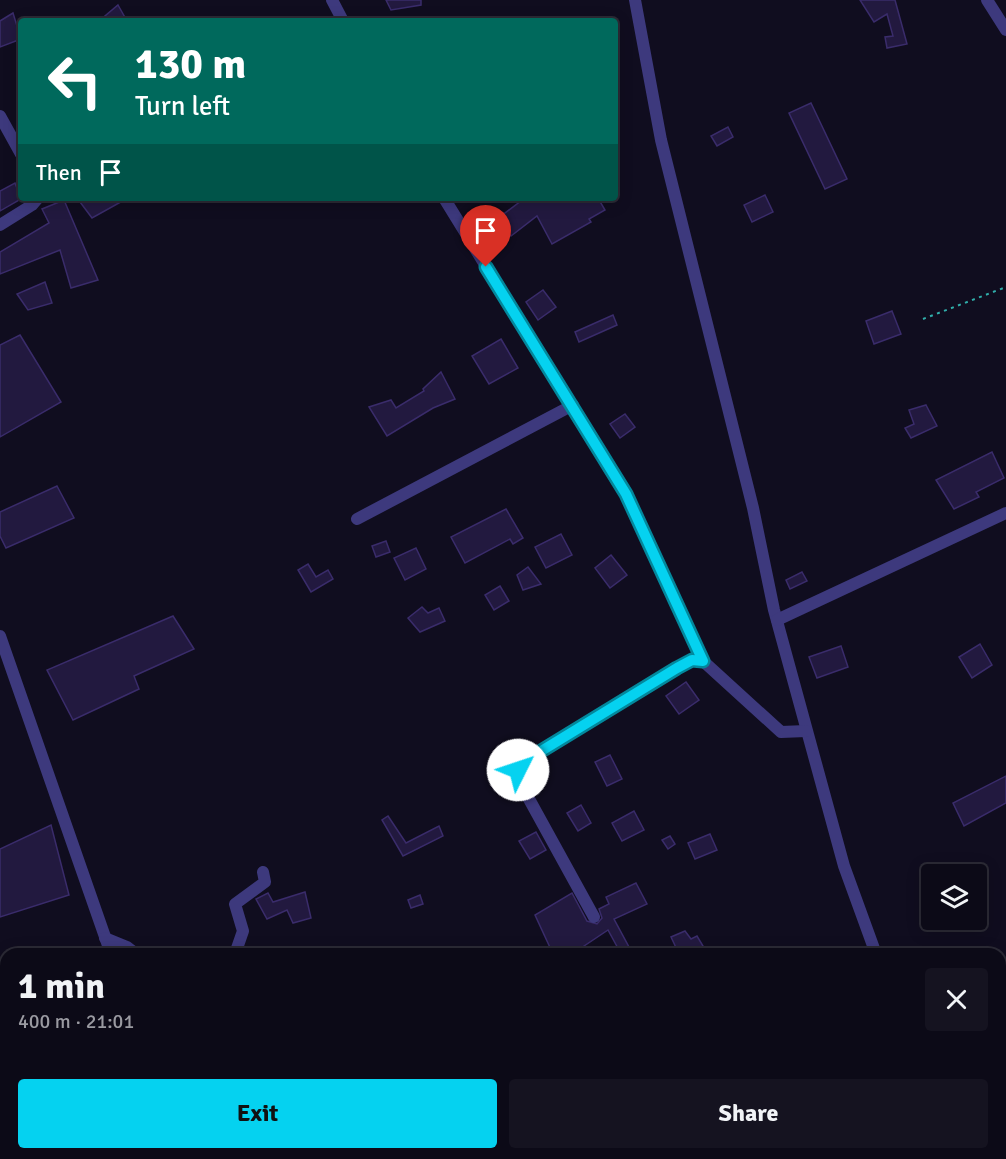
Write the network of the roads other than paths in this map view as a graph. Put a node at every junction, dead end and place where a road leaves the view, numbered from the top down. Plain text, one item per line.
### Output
1 (332, 0) edge
2 (635, 0) edge
3 (987, 0) edge
4 (341, 18) edge
5 (1006, 30) edge
6 (0, 116) edge
7 (18, 149) edge
8 (36, 201) edge
9 (446, 201) edge
10 (0, 225) edge
11 (573, 405) junction
12 (1006, 513) edge
13 (357, 519) dead end
14 (777, 620) junction
15 (0, 636) edge
16 (703, 661) junction
17 (806, 731) junction
18 (263, 872) dead end
19 (594, 917) dead end
20 (105, 938) junction
21 (109, 948) edge
22 (128, 948) edge
23 (237, 948) edge
24 (874, 948) edge

1 - 4 street
2 - 14 street
3 - 5 street
6 - 7 street
8 - 10 street
9 - 11 street
11 - 13 street
11 - 16 street
12 - 14 street
14 - 17 street
15 - 20 street
16 - 17 street
16 - 19 street
17 - 24 street
18 - 23 street
20 - 21 street
20 - 22 street

